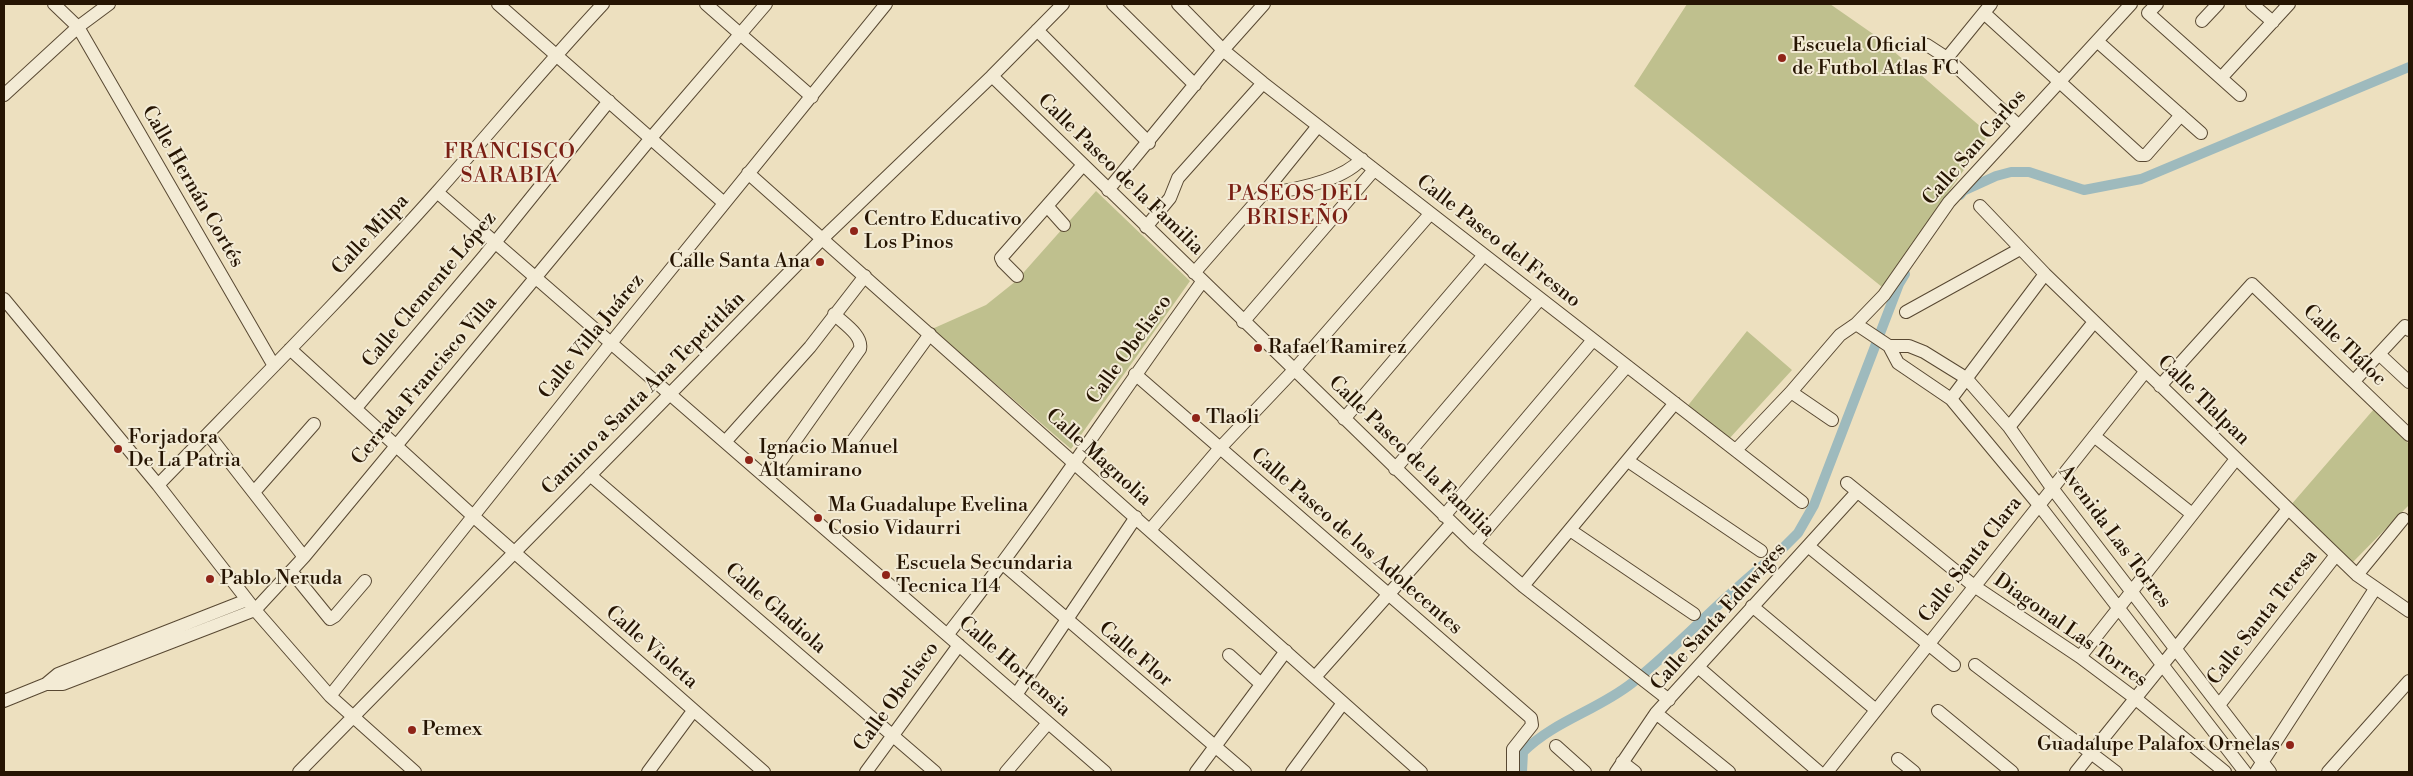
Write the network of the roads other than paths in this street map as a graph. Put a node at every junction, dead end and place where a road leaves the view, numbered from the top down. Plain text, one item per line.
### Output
1 (54, 4) edge
2 (109, 4) edge
3 (498, 4) edge
4 (603, 4) edge
5 (706, 4) edge
6 (766, 4) edge
7 (886, 4) edge
8 (1063, 4) edge
9 (1113, 4) edge
10 (1178, 4) edge
11 (1264, 4) edge
12 (2157, 4) edge
13 (2218, 4) edge
14 (2252, 4) edge
15 (2290, 4) edge
16 (2129, 5) edge
17 (1988, 8) edge
18 (2202, 21) dead end
19 (2273, 22) junction
20 (78, 27) junction
21 (1037, 30) junction
22 (740, 34) junction
23 (2097, 41) junction
24 (1927, 45) dead end
25 (1223, 50) junction
26 (556, 54) junction
27 (1947, 58) junction
28 (992, 76) junction
29 (2221, 78) junction
30 (2059, 82) junction
31 (1263, 83) junction
32 (1195, 85) junction
33 (4, 95) edge
34 (2240, 95) dead end
35 (812, 97) junction
36 (609, 102) junction
37 (2181, 115) junction
38 (2018, 125) junction
39 (1318, 126) junction
40 (2200, 133) dead end
41 (651, 138) junction
42 (1149, 143) junction
43 (1362, 160) junction
44 (1083, 165) junction
45 (1374, 170) junction
46 (748, 174) junction
47 (1108, 190) junction
48 (437, 192) junction
49 (1263, 194) junction
50 (724, 203) junction
51 (1047, 206) junction
52 (1980, 206) dead end
53 (1430, 214) junction
54 (1064, 225) dead end
55 (1146, 227) junction
56 (822, 239) junction
57 (494, 242) junction
58 (2020, 248) junction
59 (1484, 255) junction
60 (2045, 274) junction
61 (865, 276) junction
62 (1017, 276) dead end
63 (535, 278) junction
64 (1198, 278) junction
65 (4, 299) edge
66 (1540, 299) junction
67 (1906, 312) dead end
68 (834, 314) junction
69 (1243, 322) junction
70 (2094, 322) junction
71 (1856, 324) junction
72 (2407, 328) edge
73 (930, 334) junction
74 (1593, 340) junction
75 (611, 343) junction
76 (1885, 343) junction
77 (1909, 346) junction
78 (290, 349) junction
79 (2379, 354) junction
80 (1898, 363) junction
81 (274, 366) junction
82 (1627, 366) junction
83 (1294, 370) junction
84 (2145, 372) junction
85 (1135, 374) junction
86 (1966, 378) junction
87 (2354, 381) junction
88 (2409, 382) edge
89 (2160, 386) junction
90 (1791, 392) junction
91 (671, 395) junction
92 (1952, 399) junction
93 (1675, 403) junction
94 (356, 408) junction
95 (1344, 419) junction
96 (1832, 420) dead end
97 (314, 424) dead end
98 (2009, 427) junction
99 (208, 434) junction
100 (2409, 435) edge
101 (2094, 436) junction
102 (725, 442) junction
103 (851, 443) dead end
104 (396, 446) junction
105 (1220, 448) junction
106 (1736, 450) junction
107 (2236, 459) junction
108 (1628, 460) junction
109 (1074, 462) junction
110 (1395, 469) junction
111 (590, 475) junction
112 (768, 479) junction
113 (1846, 482) dead end
114 (158, 485) junction
115 (2052, 488) junction
116 (254, 492) junction
117 (1857, 492) junction
118 (1802, 502) dead end
119 (2039, 505) junction
120 (2288, 508) junction
121 (2192, 514) junction
122 (473, 516) junction
123 (1136, 517) junction
124 (2403, 519) dead end
125 (1448, 520) junction
126 (1150, 530) junction
127 (1570, 530) junction
128 (1474, 544) junction
129 (1808, 546) junction
130 (1761, 551) dead end
131 (514, 552) junction
132 (2336, 555) junction
133 (304, 557) junction
134 (1003, 564) junction
135 (291, 571) junction
136 (2357, 575) junction
137 (365, 581) dead end
138 (1523, 586) junction
139 (1974, 586) junction
140 (2376, 589) junction
141 (2131, 591) junction
142 (1388, 595) junction
143 (251, 605) junction
144 (1752, 606) junction
145 (2118, 607) junction
146 (2409, 611) edge
147 (1694, 614) dead end
148 (1066, 620) junction
149 (948, 634) junction
150 (1929, 644) junction
151 (959, 645) junction
152 (2176, 648) junction
153 (1286, 651) junction
154 (1229, 655) dead end
155 (2080, 657) junction
156 (1954, 665) dead end
157 (1975, 665) dead end
158 (2163, 665) junction
159 (1698, 667) junction
160 (1315, 677) junction
161 (2409, 681) edge
162 (1261, 684) junction
163 (1016, 695) junction
164 (330, 696) junction
165 (2136, 699) junction
166 (1669, 700) junction
167 (4, 701) edge
168 (1343, 702) junction
169 (2219, 705) junction
170 (1876, 710) junction
171 (694, 711) junction
172 (1938, 711) dead end
173 (1656, 713) junction
174 (352, 716) junction
175 (1048, 723) junction
176 (892, 735) junction
177 (1556, 746) dead end
178 (1215, 747) junction
179 (2092, 753) junction
180 (1898, 759) dead end
181 (1619, 767) edge
182 (2263, 769) edge
183 (299, 772) edge
184 (415, 772) edge
185 (648, 772) edge
186 (764, 772) edge
187 (866, 772) edge
188 (935, 772) edge
189 (1006, 772) edge
190 (1105, 772) edge
191 (1196, 772) edge
192 (1245, 772) edge
193 (1292, 772) edge
194 (1421, 772) edge
195 (1513, 772) edge
196 (1585, 772) edge
197 (1635, 772) edge
198 (1729, 772) edge
199 (1819, 772) edge
200 (1827, 772) edge
201 (1914, 772) edge
202 (2012, 772) edge
203 (2076, 772) edge
204 (2116, 772) edge
205 (2225, 772) edge
206 (2245, 772) edge
207 (2328, 772) edge

1 - 20 street, Calle Hernán Cortés
2 - 20 street
3 - 26 street
4 - 26 street, Calle Milpa
5 - 22 street
6 - 22 street, Cerrada Francisco Villa
7 - 35 street, Calle Villa Juárez
8 - 21 street, Camino a Santa Ana Tepetitlán
9 - 32 street
10 - 25 street, Calle Paseo del Fresno
11 - 25 street
12 - 29 street
13 - 18 street
14 - 19 street
15 - 19 street
16 - 23 street, Calle San Carlos
17 - 27 street
17 - 30 street
19 - 29 street
20 - 33 street
20 - 81 street, Calle Hernán Cortés
21 - 28 street, Camino a Santa Ana Tepetitlán
21 - 42 street
22 - 35 street
22 - 41 street, Cerrada Francisco Villa
23 - 30 street, Calle San Carlos
23 - 37 street
24 - 27 street
25 - 31 street, Calle Paseo del Fresno
25 - 32 street
26 - 36 street
26 - 48 street, Calle Milpa
27 - 38 street
28 - 44 street, Calle Paseo de la Familia
28 - 56 street, Camino a Santa Ana Tepetitlán
29 - 34 street
30 - 37 street
30 - 38 street, Calle San Carlos
31 - 39 street, Calle Paseo del Fresno
31 - 55 street
32 - 42 street
35 - 46 street, Calle Villa Juárez
36 - 41 street
36 - 57 street, Calle Clemente López
37 - 40 street
38 - 71 street, Calle San Carlos
39 - 43 street, Calle Paseo del Fresno
39 - 49 street, Calle Obelisco
41 - 50 street
41 - 63 street, Cerrada Francisco Villa
42 - 47 street
43 - 45 street, Calle Paseo del Fresno
43 - 49 street
44 - 47 street, Calle Paseo de la Familia
44 - 51 street
45 - 53 street, Calle Paseo del Fresno
45 - 69 street
46 - 50 street, Calle Villa Juárez
46 - 56 street, Calle Magnolia
47 - 55 street, Calle Paseo de la Familia
48 - 57 street, Calle Hortensia
48 - 78 street, Calle Milpa
49 - 64 street, Calle Obelisco
50 - 75 street, Calle Villa Juárez
51 - 54 street
51 - 62 street
52 - 58 street, Calle Tlalpan
53 - 59 street, Calle Paseo del Fresno
53 - 83 street
55 - 64 street, Calle Paseo de la Familia
56 - 61 street, Calle Magnolia
56 - 91 street, Camino a Santa Ana Tepetitlán
57 - 63 street, Calle Hortensia
57 - 94 street, Calle Clemente López
58 - 60 street, Calle Tlalpan
58 - 67 street
59 - 66 street, Calle Paseo del Fresno
59 - 95 street
60 - 70 street, Calle Tlalpan
60 - 86 street
61 - 68 street
61 - 73 street, Calle Magnolia
63 - 75 street, Calle Hortensia
63 - 104 street, Cerrada Francisco Villa
64 - 69 street, Calle Paseo de la Familia
64 - 85 street, Calle Obelisco
65 - 114 street
66 - 74 street, Calle Paseo del Fresno
66 - 110 street
68 - 102 street
68 - 112 street
69 - 83 street, Calle Paseo de la Familia
70 - 84 street, Calle Tlalpan
70 - 98 street
71 - 76 street, Avenida Las Torres
71 - 90 street, Calle San Carlos
72 - 79 street
73 - 103 street
73 - 109 street, Calle Magnolia
74 - 82 street, Calle Paseo del Fresno
74 - 125 street
75 - 91 street, Calle Hortensia
75 - 122 street, Calle Villa Juárez
76 - 77 street, Avenida Las Torres
76 - 80 street, Avenida Las Torres
77 - 80 street
77 - 86 street, Avenida Las Torres
78 - 81 street, Calle Milpa
78 - 94 street
79 - 87 street
79 - 88 street
80 - 92 street, Avenida Las Torres
81 - 99 street, Calle Milpa
82 - 93 street, Calle Paseo del Fresno
82 - 128 street
83 - 95 street, Calle Paseo de la Familia
83 - 105 street
84 - 89 street, Calle Tlalpan
84 - 101 street, Calle Santa Clara
85 - 105 street, Calle Paseo de los Adolecentes
85 - 109 street, Calle Obelisco
86 - 92 street
86 - 98 street, Avenida Las Torres
87 - 89 street, Calle Tláloc
87 - 100 street, Calle Tláloc
89 - 107 street, Calle Tlalpan
90 - 96 street
90 - 106 street, Calle San Carlos
91 - 102 street, Calle Hortensia
91 - 111 street, Camino a Santa Ana Tepetitlán
92 - 119 street, Avenida Las Torres
93 - 106 street, Calle Paseo del Fresno
93 - 108 street
94 - 104 street
95 - 110 street, Calle Paseo de la Familia
97 - 116 street
98 - 115 street, Avenida Las Torres
99 - 114 street, Calle Milpa
99 - 116 street
101 - 115 street, Calle Santa Clara
101 - 121 street
102 - 112 street, Calle Hortensia
104 - 122 street
104 - 133 street, Cerrada Francisco Villa
105 - 126 street
105 - 142 street, Calle Paseo de los Adolecentes
106 - 118 street, Calle Paseo del Fresno
107 - 120 street, Calle Tlalpan
107 - 121 street
108 - 127 street
108 - 130 street
109 - 123 street, Calle Magnolia
109 - 134 street, Calle Obelisco
110 - 125 street, Calle Paseo de la Familia
111 - 131 street, Camino a Santa Ana Tepetitlán
111 - 176 street, Calle Gladiola
112 - 149 street, Calle Hortensia
113 - 117 street, Diagonal Las Torres
114 - 143 street
115 - 119 street, Calle Santa Clara
115 - 141 street, Avenida Las Torres
116 - 133 street
117 - 129 street, Calle Santa Eduwiges
117 - 139 street, Diagonal Las Torres
119 - 139 street, Calle Santa Clara
119 - 145 street, Avenida Las Torres
120 - 132 street, Calle Tlalpan
120 - 152 street
121 - 141 street
122 - 131 street
122 - 164 street, Calle Villa Juárez
123 - 126 street, Calle Magnolia
123 - 148 street
124 - 136 street
125 - 128 street, Calle Paseo de la Familia
125 - 142 street
126 - 153 street, Calle Magnolia
127 - 138 street
127 - 147 street
128 - 138 street, Calle Paseo de la Familia
129 - 144 street, Calle Santa Eduwiges
129 - 150 street
131 - 171 street, Calle Violeta
131 - 174 street, Camino a Santa Ana Tepetitlán
132 - 136 street, Calle Tlalpan
132 - 169 street, Calle Santa Teresa
133 - 135 street, Cerrada Francisco Villa
134 - 148 street, Calle Flor
134 - 149 street, Calle Obelisco
135 - 137 street
135 - 143 street, Cerrada Francisco Villa
136 - 140 street, Calle Tlalpan
138 - 166 street, Calle Paseo de la Familia
139 - 150 street, Calle Santa Clara
139 - 155 street, Diagonal Las Torres
140 - 146 street, Calle Tlalpan
140 - 182 street
141 - 145 street
141 - 152 street, Avenida Las Torres
142 - 160 street
142 - 195 street, Calle Paseo de los Adolecentes
143 - 164 street
143 - 167 street, Cerrada Francisco Villa
144 - 159 street, Calle Santa Eduwiges
144 - 170 street
145 - 155 street
145 - 158 street, Avenida Las Torres
148 - 163 street
148 - 178 street, Calle Flor
149 - 151 street, Calle Hortensia
150 - 156 street
150 - 170 street, Calle Santa Clara
151 - 163 street, Calle Hortensia
151 - 176 street, Calle Obelisco
152 - 158 street
152 - 169 street, Avenida Las Torres
153 - 160 street, Calle Magnolia
153 - 162 street
154 - 162 street
155 - 165 street, Diagonal Las Torres
157 - 179 street
158 - 165 street
158 - 206 street, Avenida Las Torres
159 - 166 street, Calle Santa Eduwiges
159 - 199 street
160 - 168 street, Calle Magnolia
161 - 207 street
162 - 178 street
163 - 175 street, Calle Hortensia
164 - 174 street
165 - 179 street
165 - 205 street, Diagonal Las Torres
166 - 173 street, Calle Santa Eduwiges
168 - 193 street
168 - 194 street, Calle Magnolia
169 - 182 street, Avenida Las Torres
170 - 200 street, Calle Santa Clara
171 - 185 street
171 - 186 street, Calle Violeta
172 - 202 street
173 - 181 street, Calle Santa Eduwiges
173 - 198 street
174 - 183 street, Camino a Santa Ana Tepetitlán
174 - 184 street
175 - 189 street
175 - 190 street, Calle Hortensia
176 - 187 street, Calle Obelisco
176 - 188 street, Calle Gladiola
177 - 196 street
178 - 191 street
178 - 192 street, Calle Flor
179 - 203 street
179 - 204 street
180 - 201 street
181 - 197 street

